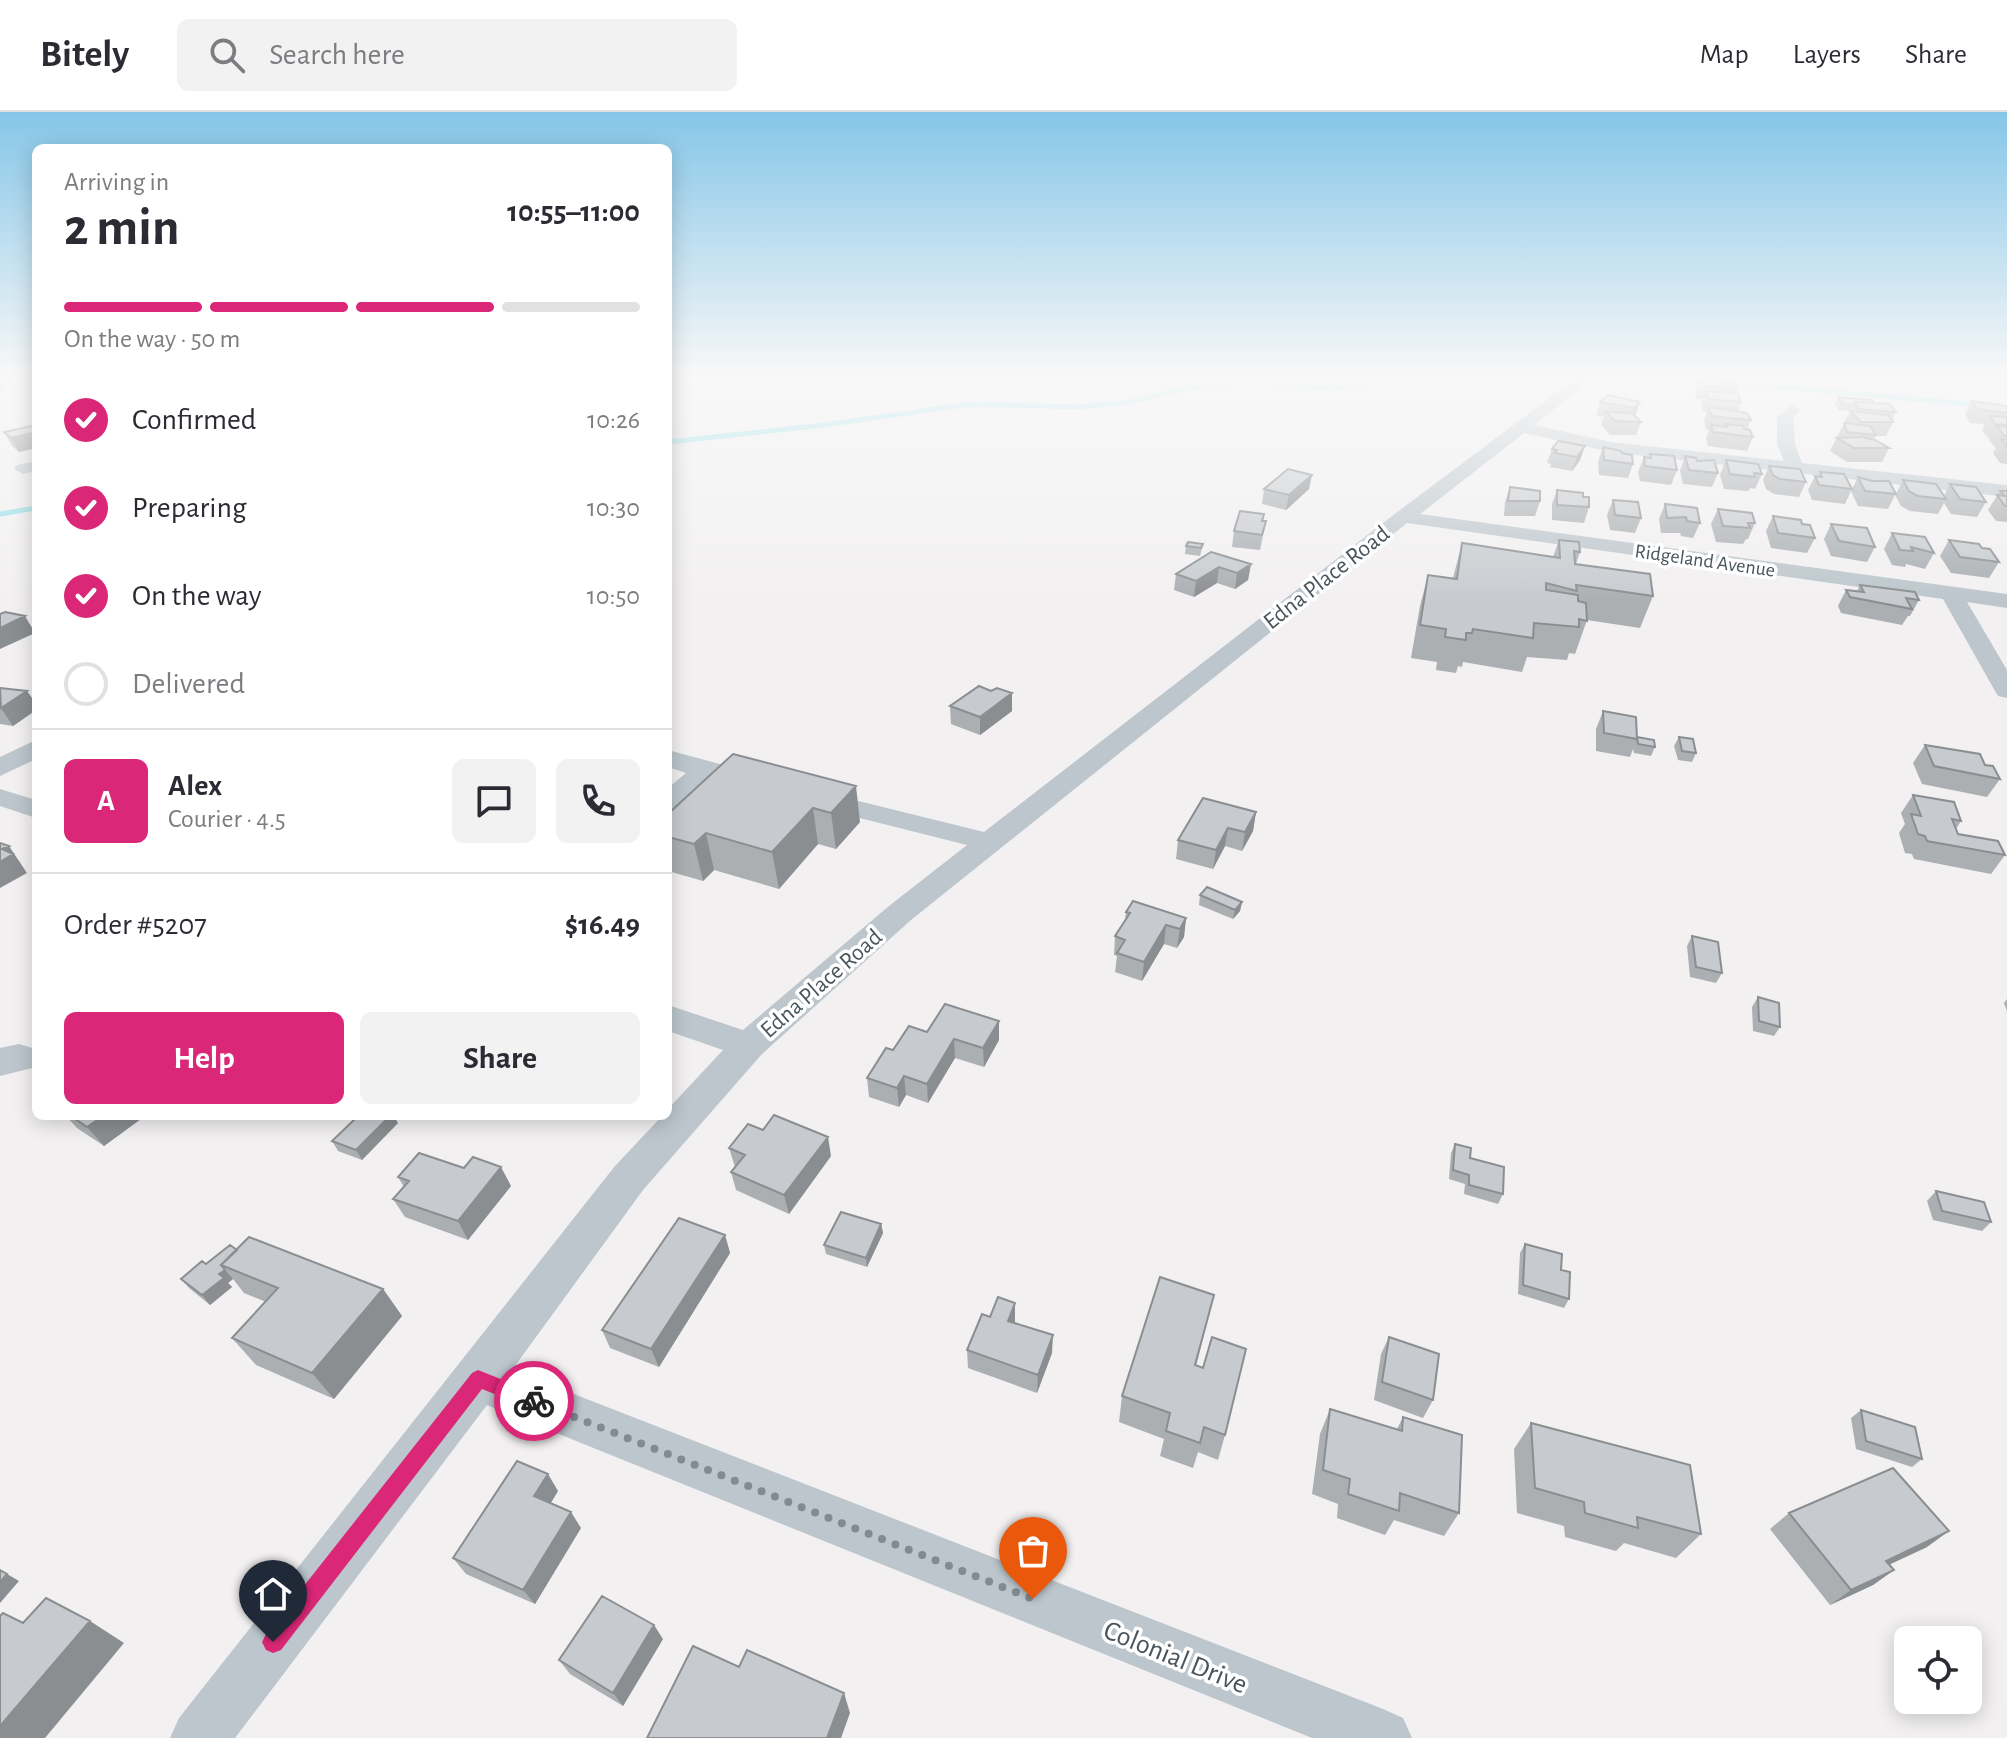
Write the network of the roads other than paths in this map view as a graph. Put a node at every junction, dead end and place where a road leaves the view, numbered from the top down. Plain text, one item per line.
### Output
1 (1490, 451) edge
2 (1645, 451) edge
3 (1790, 451) edge
4 (1795, 468) junction
5 (2007, 491) edge
6 (1403, 517) junction
7 (1951, 593) junction
8 (2007, 601) edge
9 (2007, 691) edge
10 (32, 750) edge
11 (672, 759) edge
12 (0, 768) edge
13 (706, 770) junction
14 (0, 797) edge
15 (672, 799) edge
16 (32, 808) edge
17 (989, 842) junction
18 (672, 1019) edge
19 (749, 1045) junction
20 (478, 1379) junction
21 (199, 1738) edge
22 (1383, 1738) edge

1 - 6 street, Edna Place Road
2 - 4 street
3 - 4 street
4 - 5 street
6 - 7 street, Ridgeland Avenue
6 - 17 street, Edna Place Road
7 - 8 street, Ridgeland Avenue
7 - 9 street
10 - 12 street
11 - 13 street
13 - 15 street
13 - 17 street
14 - 16 street
17 - 19 street, Edna Place Road
18 - 19 street
19 - 20 street, Edna Place Road
20 - 21 street, Edna Place Road
20 - 22 street, Colonial Drive

